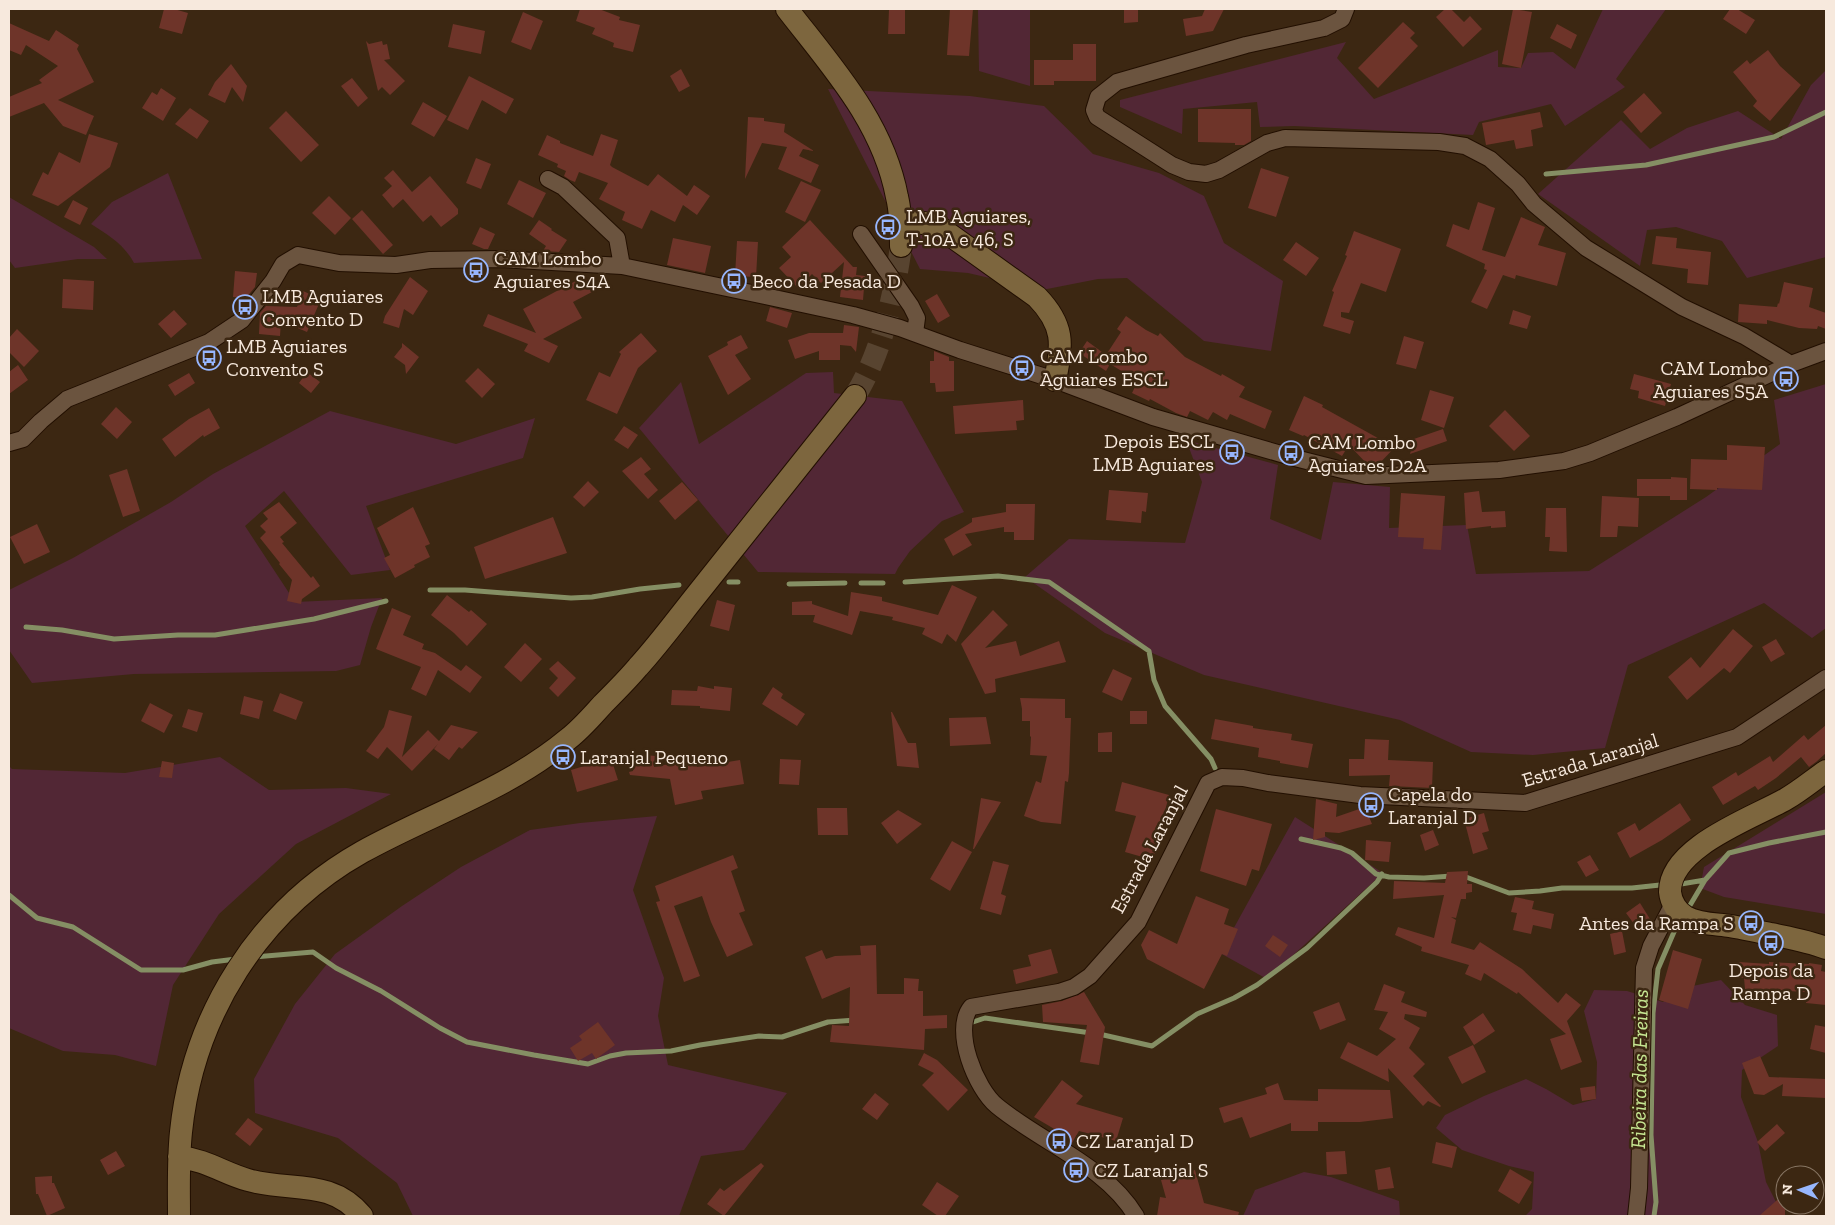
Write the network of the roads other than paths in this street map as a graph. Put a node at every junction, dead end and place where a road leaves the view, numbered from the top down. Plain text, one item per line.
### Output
1 (787, 9) edge
2 (1346, 9) edge
3 (548, 180) dead end
4 (900, 222) junction
5 (861, 234) dead end
6 (901, 246) tunnel mouth
7 (622, 266) junction
8 (915, 333) junction
9 (1826, 351) edge
10 (1791, 364) junction
11 (1054, 380) junction
12 (855, 396) tunnel mouth
13 (9, 444) edge
14 (1826, 678) edge
15 (1826, 771) edge
16 (1673, 904) junction
17 (1826, 948) edge
18 (179, 1157) junction
19 (179, 1216) edge
20 (362, 1216) edge
21 (1136, 1216) edge
22 (1636, 1216) edge

1 - 4 main road
2 - 10 street
3 - 7 street
4 - 6 main road
4 - 11 main road
5 - 8 street
7 - 8 street
7 - 13 street
8 - 11 street
9 - 10 street
10 - 11 street
12 - 18 main road
14 - 21 street, Estrada Laranjal
15 - 16 main road
16 - 17 main road
16 - 22 street
18 - 19 main road
18 - 20 main road

